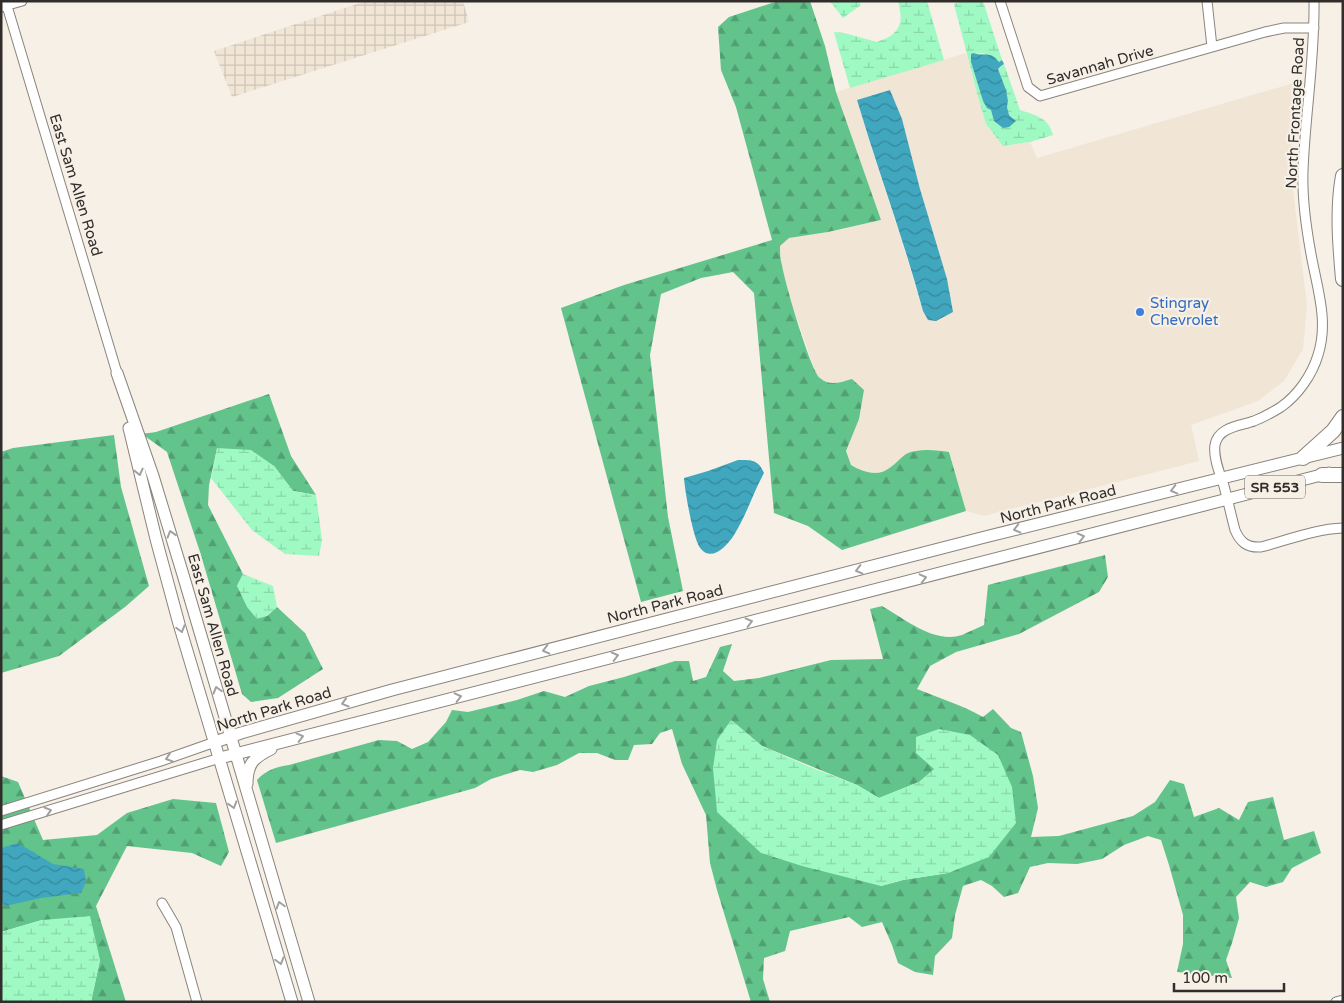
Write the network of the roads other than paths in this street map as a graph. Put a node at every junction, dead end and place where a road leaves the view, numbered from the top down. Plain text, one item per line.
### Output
1 (22, 1) edge
2 (1000, 1) edge
3 (1207, 1) edge
4 (1314, 1) edge
5 (4, 6) edge
6 (1314, 28) junction
7 (1212, 47) junction
8 (1343, 176) edge
9 (1343, 279) edge
10 (117, 373) junction
11 (1343, 417) edge
12 (1343, 448) edge
13 (1303, 458) junction
14 (1343, 469) edge
15 (1322, 475) junction
16 (1343, 476) edge
17 (1222, 478) junction
18 (1228, 500) junction
19 (1343, 528) edge
20 (230, 737) junction
21 (215, 742) junction
22 (282, 742) junction
23 (236, 754) junction
24 (220, 758) junction
25 (248, 794) junction
26 (1, 811) edge
27 (1, 825) edge
28 (162, 903) dead end
29 (1343, 1000) edge
30 (198, 1002) edge
31 (292, 1002) edge
32 (309, 1002) edge
33 (1336, 1002) edge

1 - 5 street
2 - 7 street, Savannah Drive
3 - 7 street
4 - 6 street, North Frontage Road
5 - 10 street, East Sam Allen Road
6 - 7 street
6 - 17 street, North Frontage Road
8 - 9 highway
20 -> 10 main road, East Sam Allen Road
10 -> 21 main road, East Sam Allen Road
11 - 13 highway
12 - 13 main road, North Park Road / SR 553
13 - 17 main road, North Park Road / SR 553
14 - 15 main road, SR 553
15 - 16 highway
15 - 18 main road, SR 553
17 - 18 street, North Frontage Road
17 -> 20 main road, North Park Road
18 - 19 street, North Frontage Road
22 -> 18 main road
20 - 21 main road, North Park Road
20 - 23 main road, East Sam Allen Road
21 - 24 main road, East Sam Allen Road
21 -> 26 street, North Park Road
22 - 23 main road
22 - 25 main road
23 - 24 main road
23 - 25 main road, East Sam Allen Road
27 -> 24 street
24 -> 31 main road, East Sam Allen Road
32 -> 25 main road, East Sam Allen Road
28 - 30 street
29 - 33 street

